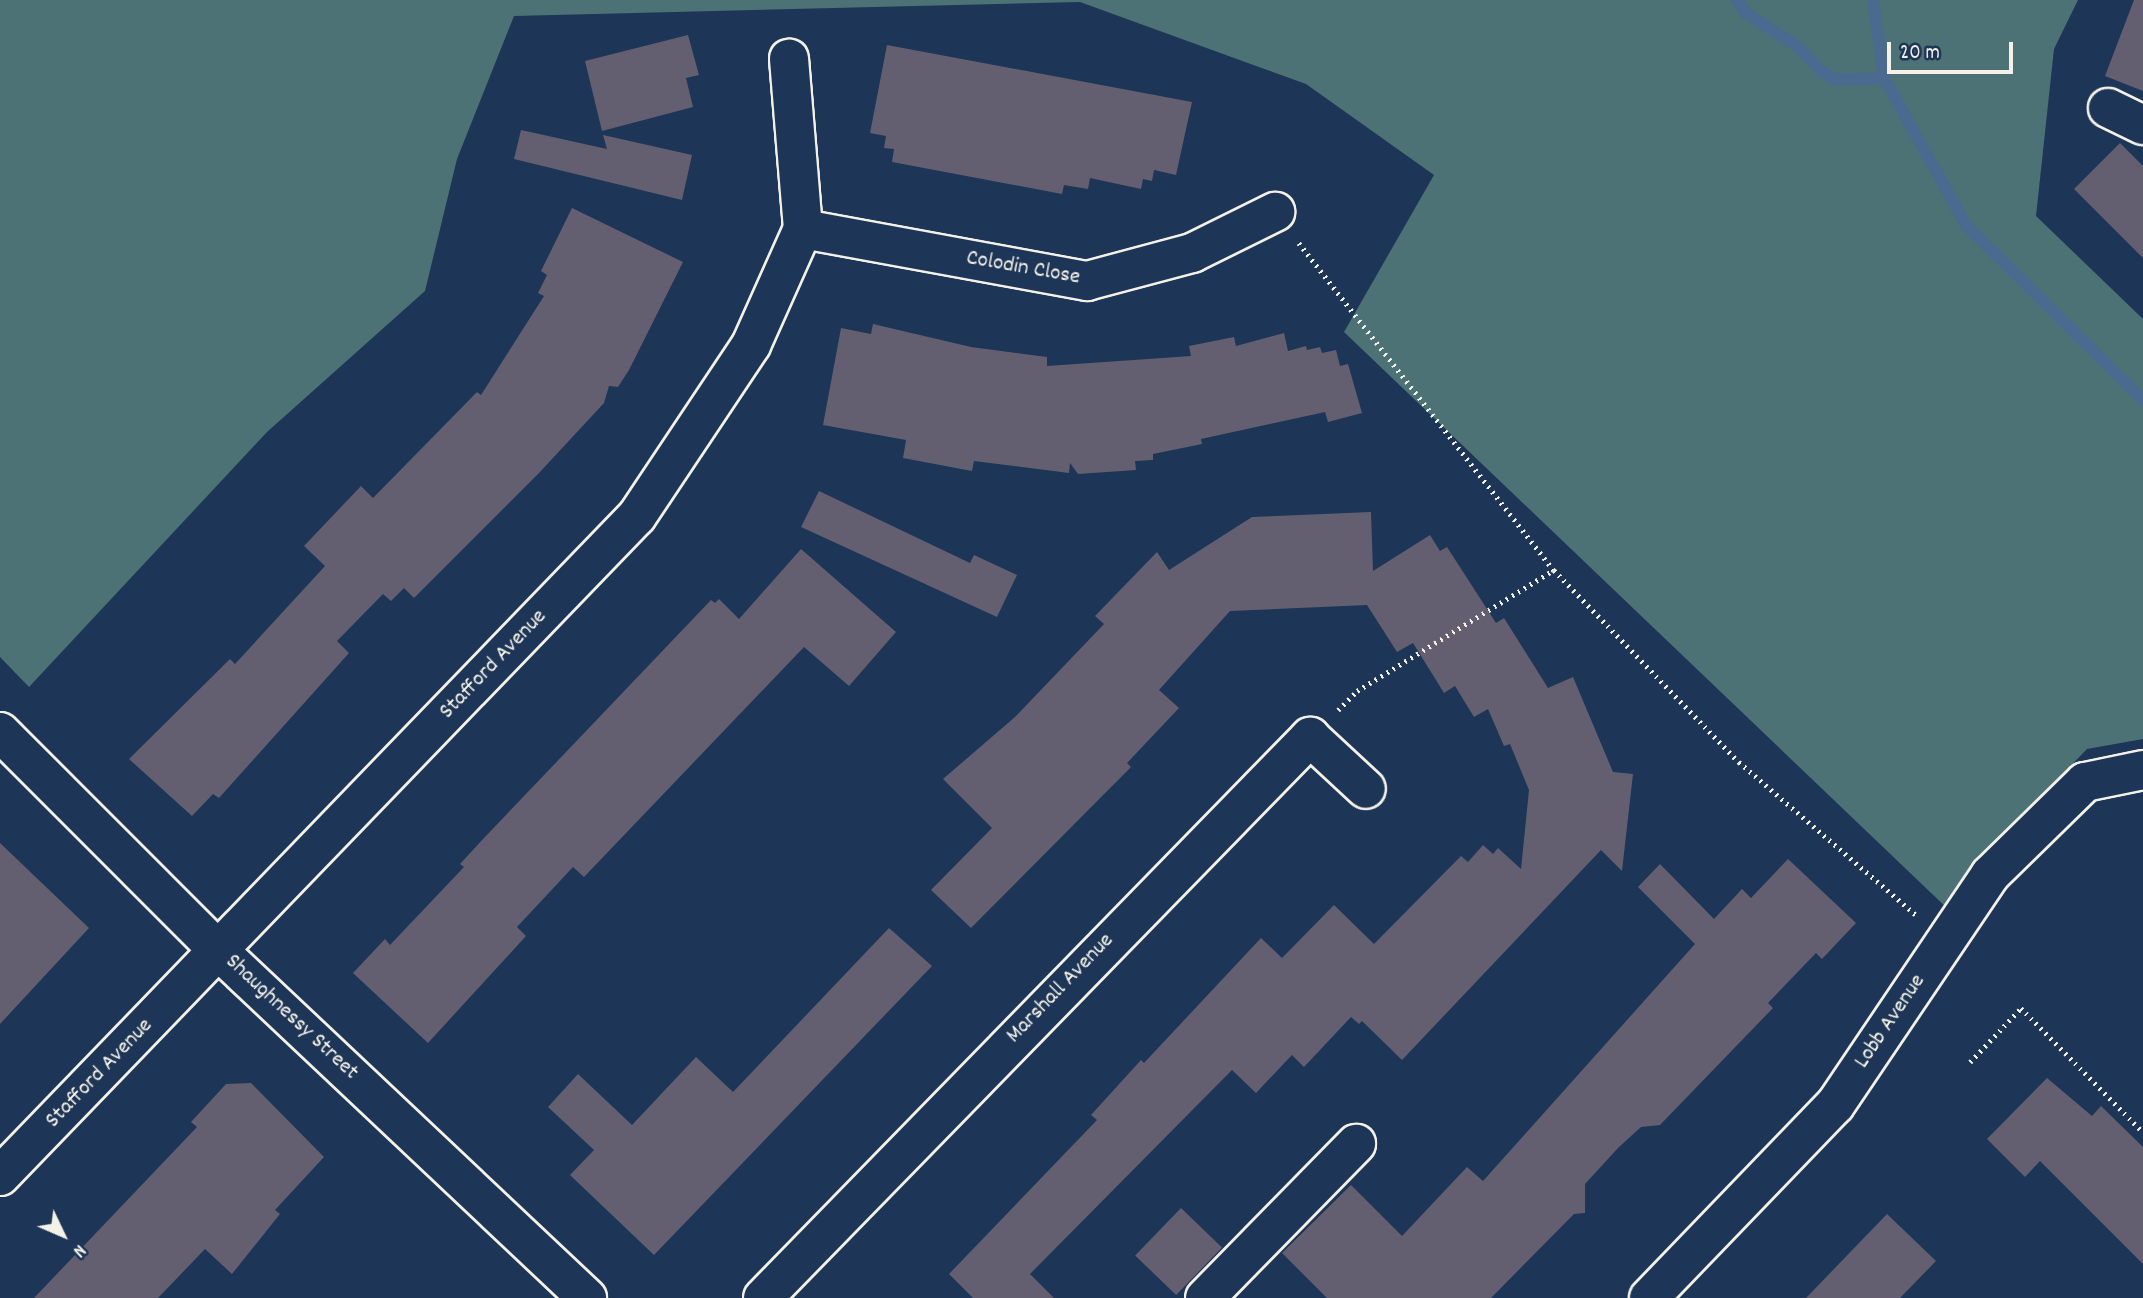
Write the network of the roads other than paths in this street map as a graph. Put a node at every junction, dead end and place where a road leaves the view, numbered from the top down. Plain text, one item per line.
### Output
1 (789, 59) dead end
2 (2108, 108) dead end
3 (2143, 125) edge
4 (1275, 212) road end
5 (803, 229) junction
6 (0, 732) edge
7 (2143, 770) edge
8 (1366, 789) dead end
9 (219, 951) junction
10 (1356, 1144) dead end
11 (0, 1176) edge
12 (587, 1298) edge
13 (763, 1298) edge
14 (1205, 1298) edge
15 (1648, 1298) edge

1 - 5 street, Stafford Avenue
2 - 3 street
4 - 5 street, Colodin Close
5 - 9 street, Stafford Avenue
6 - 9 street, Shaughnessy Street
7 - 15 street, Lobb Avenue
8 - 13 street, Marshall Avenue
9 - 11 street, Stafford Avenue
9 - 12 street, Shaughnessy Street
10 - 14 street

